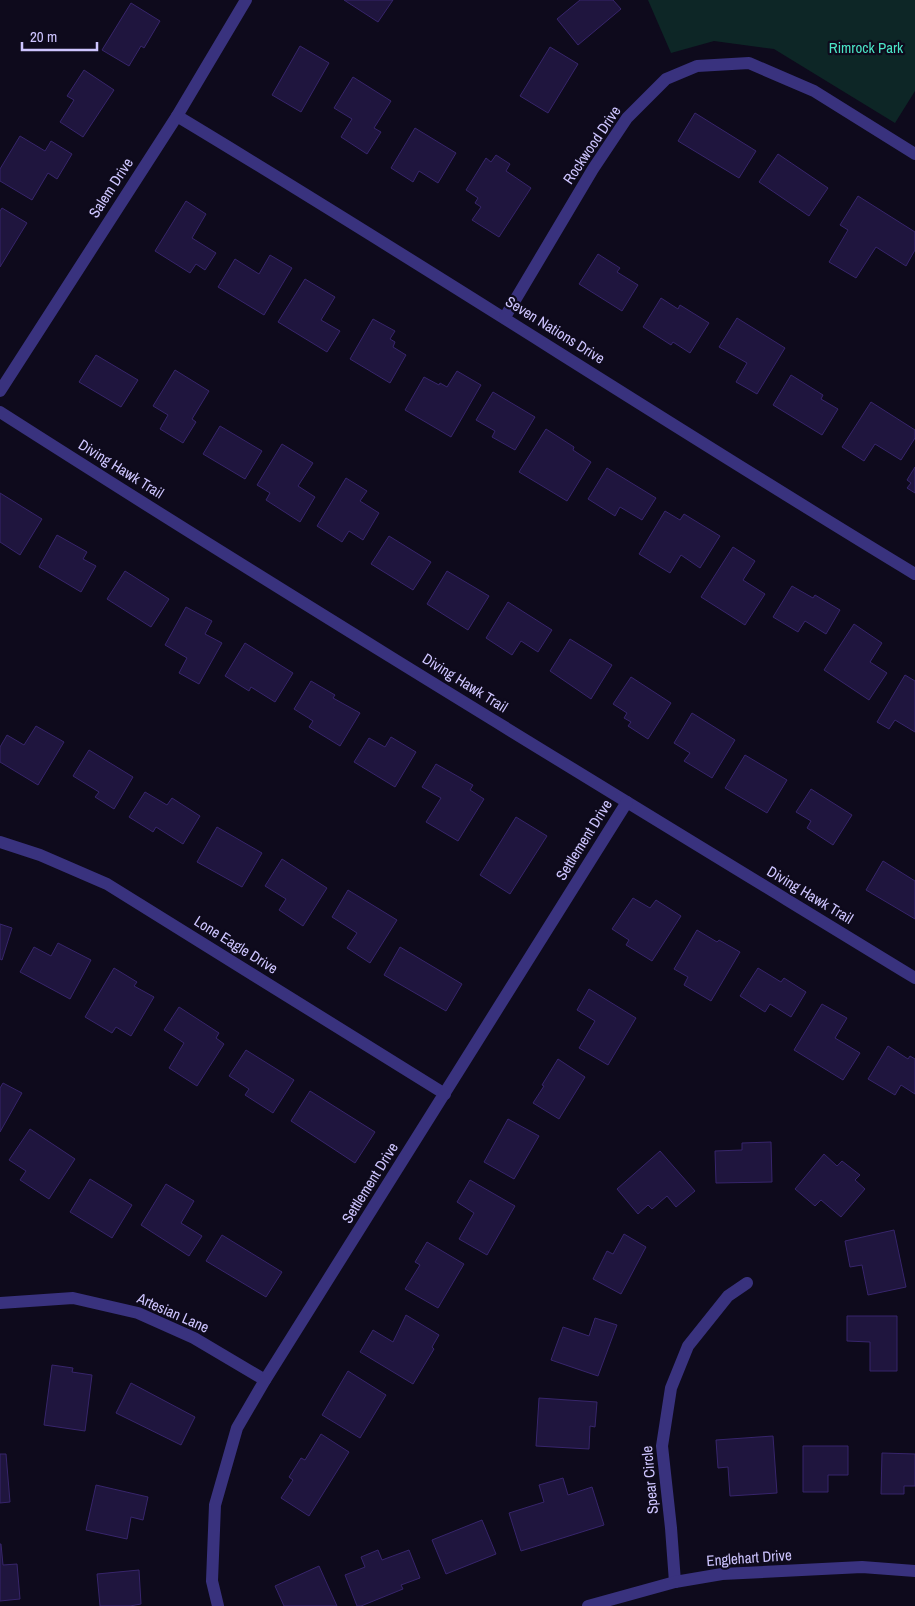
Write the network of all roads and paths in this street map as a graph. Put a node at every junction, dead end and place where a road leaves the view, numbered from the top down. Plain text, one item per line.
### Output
1 (246, 0) edge
2 (176, 116) junction
3 (915, 154) edge
4 (504, 318) junction
5 (0, 391) edge
6 (0, 412) edge
7 (915, 574) edge
8 (627, 802) junction
9 (0, 842) edge
10 (915, 978) edge
11 (445, 1094) junction
12 (747, 1283) dead end
13 (0, 1303) edge
14 (265, 1380) junction
15 (915, 1571) edge
16 (675, 1582) junction
17 (218, 1606) edge
18 (588, 1606) edge

1 - 2 street, Salem Drive
2 - 4 street, Seven Nations Drive
2 - 5 street, Salem Drive
3 - 4 street, Rockwood Drive
4 - 7 street, Seven Nations Drive
6 - 8 street, Diving Hawk Trail
8 - 10 street, Diving Hawk Trail
8 - 11 street, Settlement Drive
9 - 11 street, Lone Eagle Drive
11 - 14 street, Settlement Drive
12 - 16 street, Spear Circle
13 - 14 street, Artesian Lane
14 - 17 street, Settlement Drive
15 - 16 street, Englehart Drive
16 - 18 street, Englehart Drive

